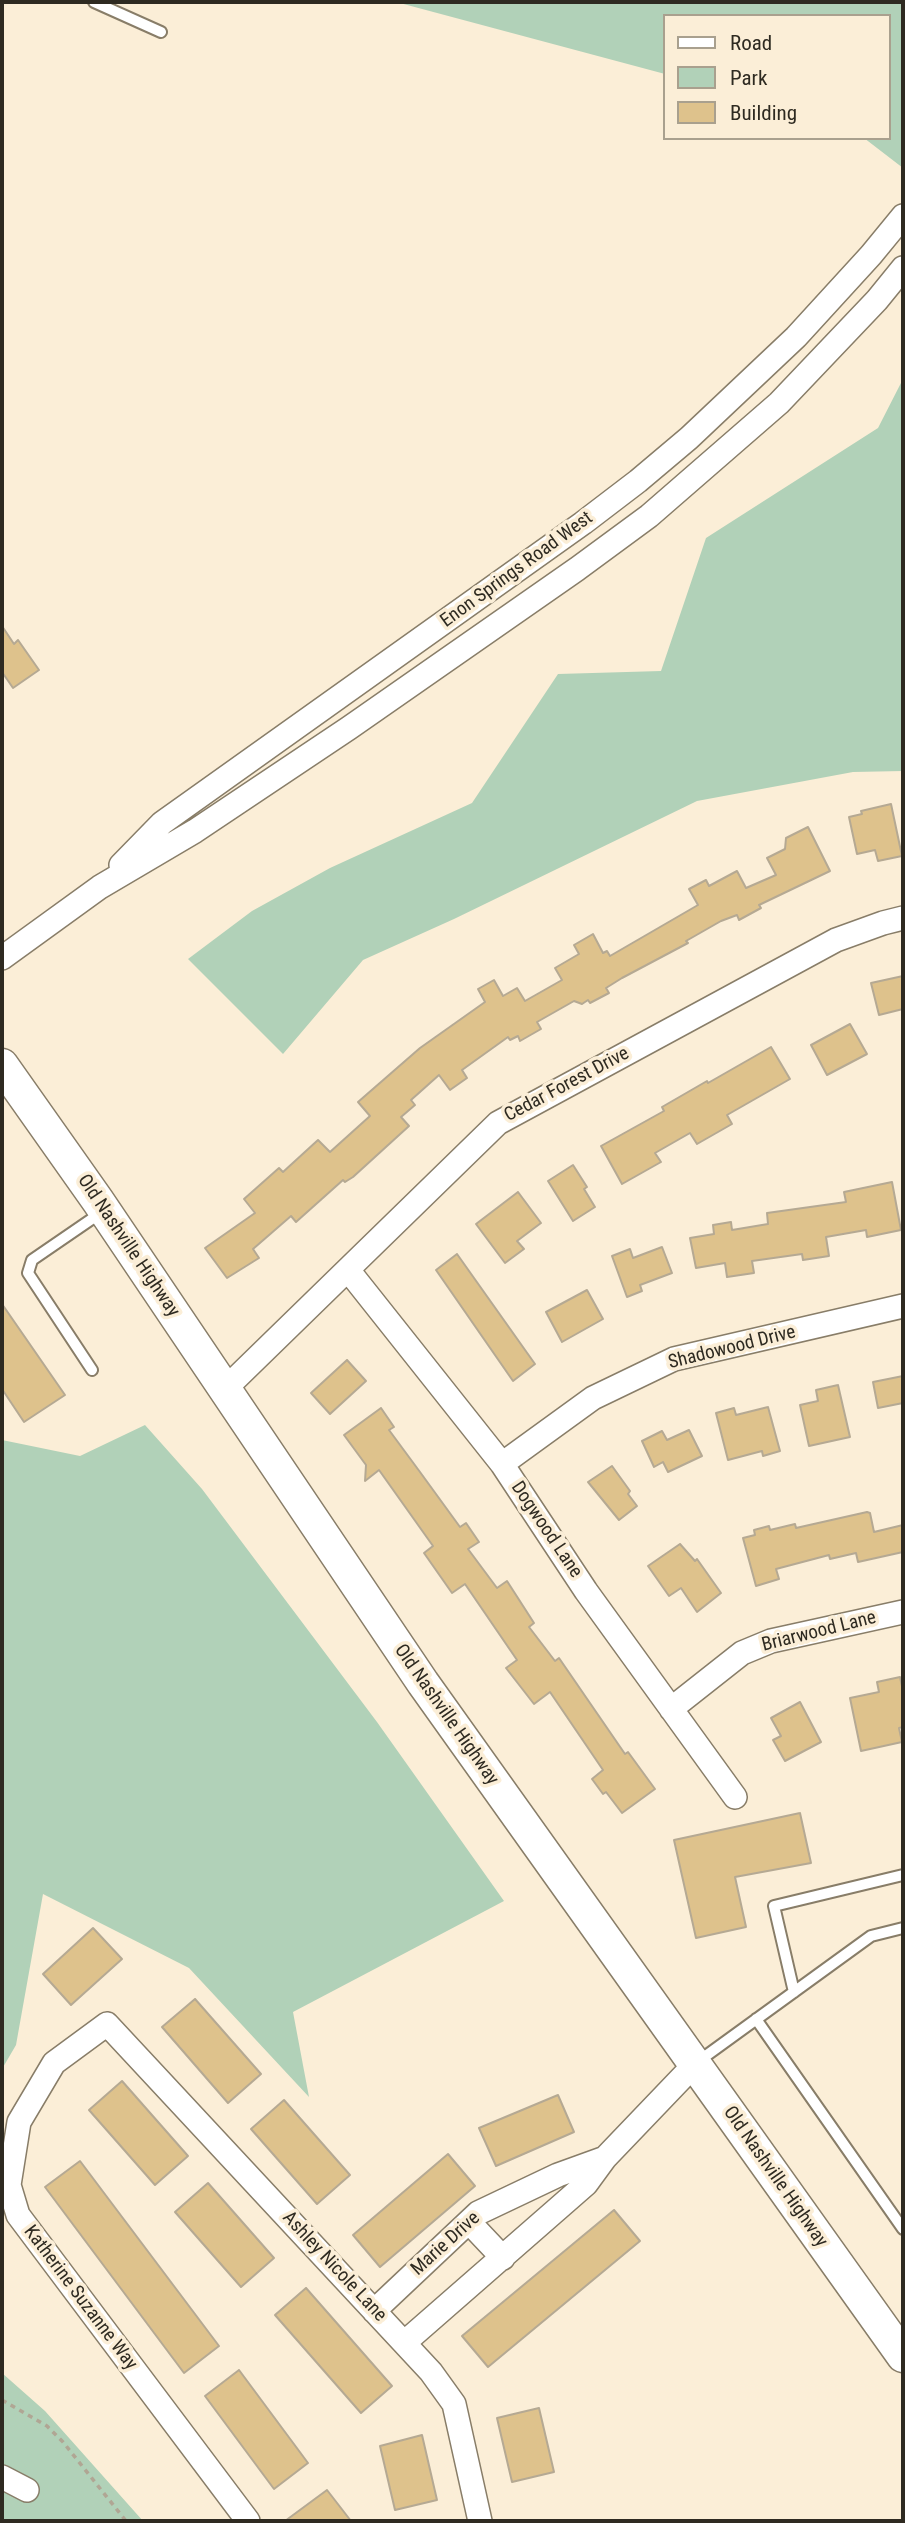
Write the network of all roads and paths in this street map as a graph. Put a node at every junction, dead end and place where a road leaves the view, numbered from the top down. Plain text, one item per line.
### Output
1 (94, 2) edge
2 (161, 32) dead end
3 (903, 216) edge
4 (903, 268) edge
5 (796, 337) junction
6 (820, 362) junction
7 (100, 887) junction
8 (903, 918) edge
9 (2, 958) edge
10 (2, 1065) edge
11 (105, 1210) junction
12 (348, 1270) junction
13 (903, 1306) edge
14 (92, 1370) dead end
15 (225, 1389) junction
16 (502, 1464) junction
17 (903, 1612) edge
18 (671, 1709) junction
19 (735, 1797) dead end
20 (903, 1875) edge
21 (903, 1928) edge
22 (794, 1992) junction
23 (756, 2019) junction
24 (127, 2046) joint
25 (695, 2064) junction
26 (604, 2158) junction
27 (469, 2222) junction
28 (903, 2229) edge
29 (503, 2258) junction
30 (374, 2311) junction
31 (404, 2343) junction
32 (903, 2356) edge
33 (2, 2400) edge
34 (2, 2477) edge
35 (27, 2490) dead end
36 (126, 2521) edge
37 (248, 2521) edge
38 (480, 2521) edge

1 - 2 lane
3 - 5 street, Enon Springs Road West
4 - 6 street, Enon Springs Road West
5 - 6 street
5 - 7 street, Enon Springs Road West
6 - 7 street, Enon Springs Road West
7 - 9 street, Enon Springs Road West
8 - 12 street, Cedar Forest Drive
10 - 11 main road, Old Nashville Highway
11 - 14 lane
11 - 15 main road, Old Nashville Highway
12 - 15 street, Cedar Forest Drive
12 - 16 street, Dogwood Lane
13 - 16 street, Shadowood Drive
15 - 25 main road, Old Nashville Highway
16 - 18 street, Dogwood Lane
17 - 18 street, Briarwood Lane
18 - 19 street, Dogwood Lane
20 - 22 lane
21 - 22 lane
22 - 23 lane
23 - 25 lane
23 - 28 lane
24 - 30 street, Ashley Nicole Lane
24 - 37 street, Katherine Suzanne Way
25 - 26 street, Marie Drive
25 - 32 main road, Old Nashville Highway
26 - 27 street, Marie Drive
26 - 29 street, Marie Drive
27 - 29 street
27 - 30 street, Marie Drive
29 - 31 street, Marie Drive
30 - 31 street, Ashley Nicole Lane
31 - 38 street, Ashley Nicole Lane
33 - 36 path
34 - 35 street

